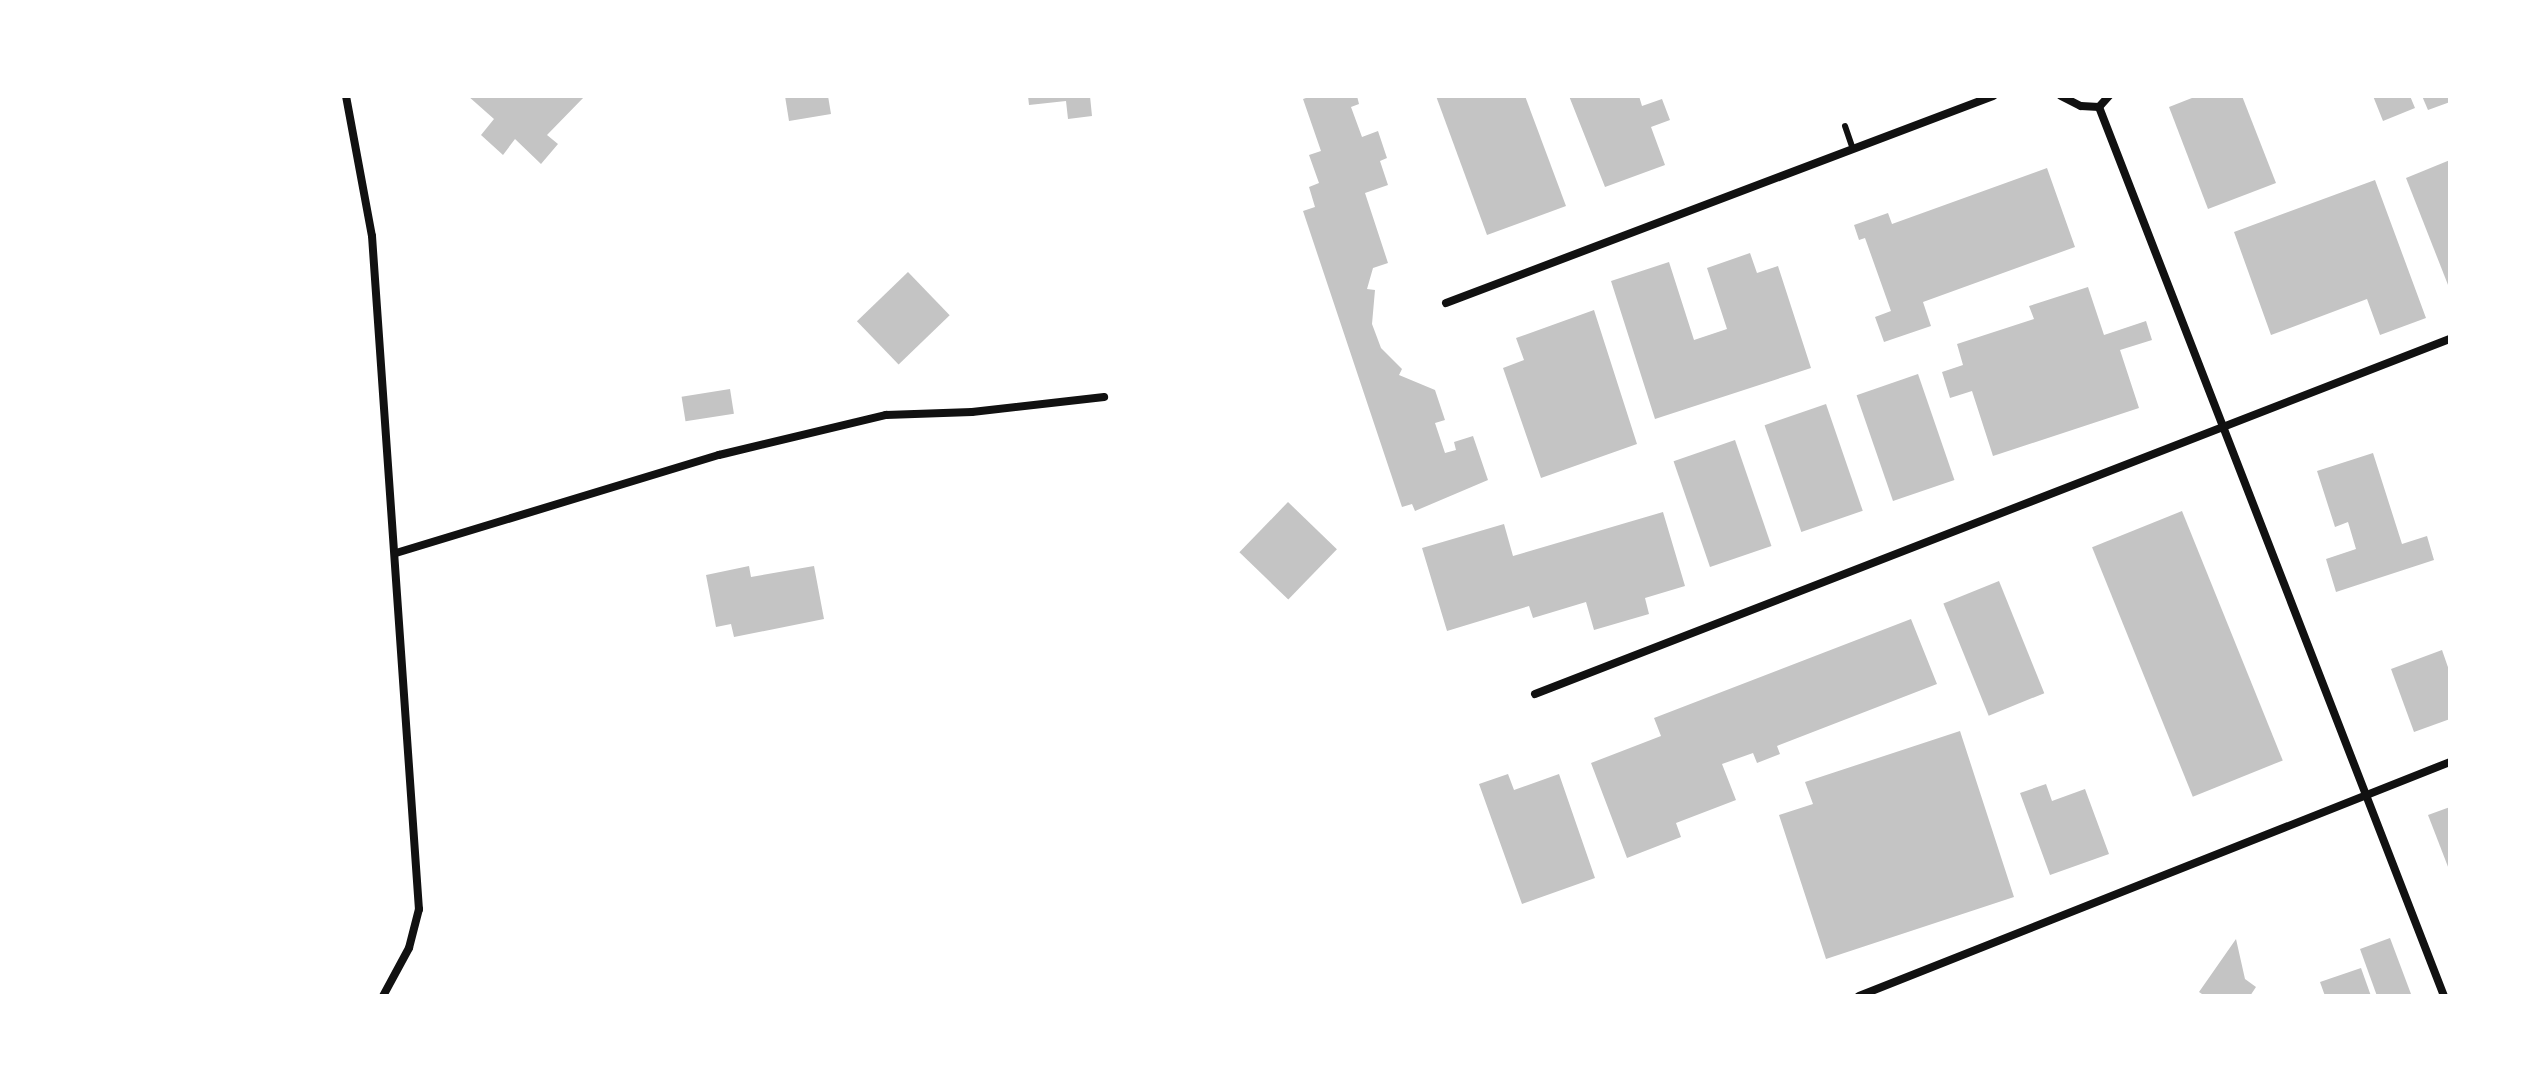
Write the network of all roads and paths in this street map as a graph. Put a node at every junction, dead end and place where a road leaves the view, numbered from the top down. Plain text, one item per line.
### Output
1 (346, 96) edge
2 (1993, 96) edge
3 (2061, 96) edge
4 (2109, 96) edge
5 (2099, 107) junction
6 (1845, 126) dead end
7 (1853, 149) junction
8 (1446, 303) dead end
9 (2450, 339) edge
10 (1104, 397) dead end
11 (2222, 428) junction
12 (396, 553) junction
13 (1535, 694) dead end
14 (2450, 762) edge
15 (2364, 794) junction
16 (383, 996) edge
17 (1859, 996) edge
18 (2444, 996) edge

1 - 12 street
2 - 7 street
3 - 5 street
4 - 5 street
5 - 11 street
6 - 7 lane
7 - 8 street
9 - 11 street
10 - 12 street
11 - 13 street
11 - 15 street
12 - 16 street
14 - 15 street
15 - 17 street
15 - 18 street

